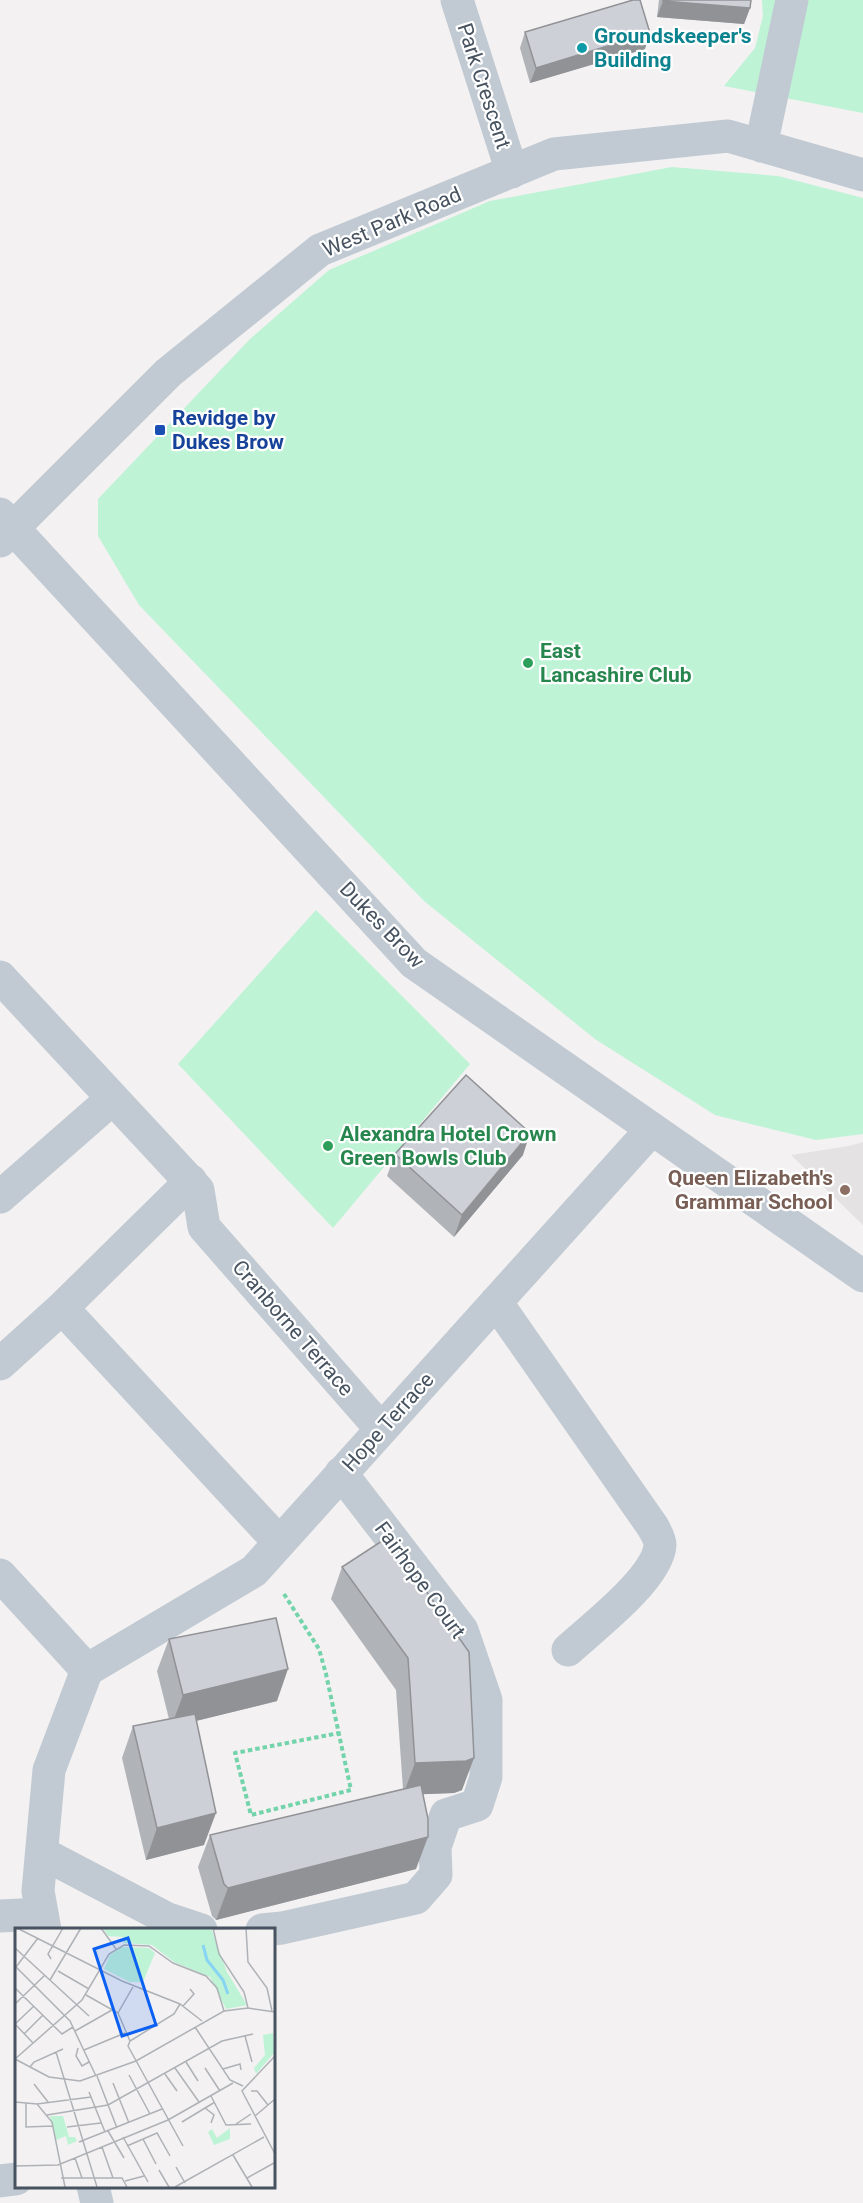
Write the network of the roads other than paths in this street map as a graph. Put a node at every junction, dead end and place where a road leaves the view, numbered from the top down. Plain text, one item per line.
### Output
1 (457, 0) edge
2 (792, 0) edge
3 (761, 146) junction
4 (512, 172) junction
5 (863, 175) edge
6 (5, 528) edge
7 (0, 977) edge
8 (112, 1099) junction
9 (652, 1129) junction
10 (191, 1182) junction
11 (0, 1197) edge
12 (863, 1276) edge
13 (496, 1302) junction
14 (62, 1308) junction
15 (0, 1365) edge
16 (381, 1429) junction
17 (341, 1473) junction
18 (271, 1551) junction
19 (0, 1575) edge
20 (568, 1650) dead end
21 (87, 1670) junction
22 (42, 1853) junction
23 (0, 1916) edge
24 (44, 1922) edge
25 (195, 1928) edge
26 (274, 1929) edge
27 (15, 2179) edge
28 (0, 2181) edge
29 (93, 2188) edge
30 (97, 2203) edge

1 - 4 street, Park Crescent
2 - 3 street
3 - 4 street, West Park Road
3 - 5 street, West Park Road
4 - 6 street, West Park Road
6 - 9 street, Dukes Brow
7 - 8 street
8 - 10 street
8 - 11 street
9 - 12 street, Dukes Brow
9 - 13 street, Hope Terrace
10 - 14 street
10 - 16 street, Cranborne Terrace
13 - 16 street, Hope Terrace
13 - 20 street
14 - 15 street
14 - 18 street
16 - 17 street, Hope Terrace
17 - 18 street, Hope Terrace
17 - 26 street, Fairhope Court
18 - 21 street, Hope Terrace
19 - 21 street
21 - 22 street
22 - 24 street
22 - 25 street
23 - 24 street
27 - 28 street
29 - 30 street

